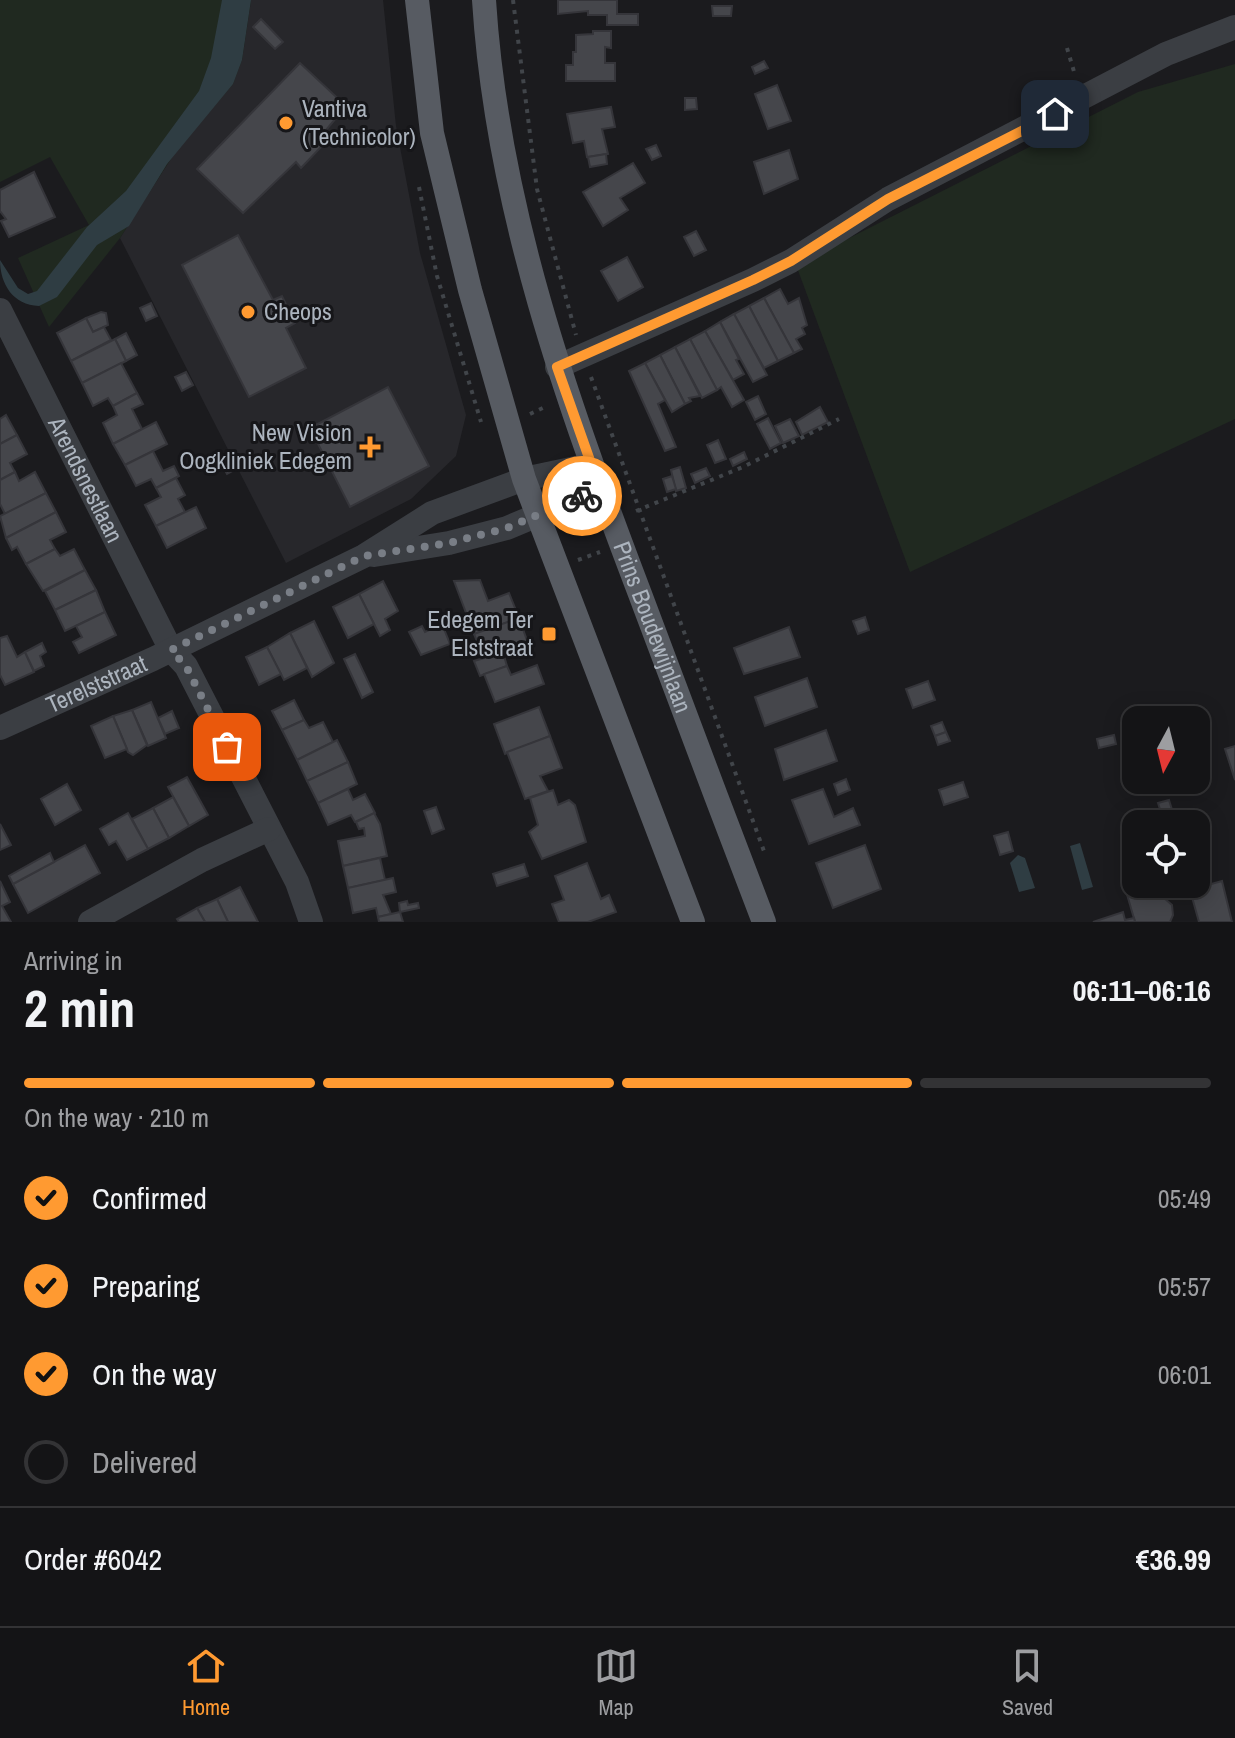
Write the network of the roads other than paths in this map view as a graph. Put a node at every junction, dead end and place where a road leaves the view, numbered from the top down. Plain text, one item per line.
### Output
1 (417, 0) edge
2 (484, 0) edge
3 (1235, 27) edge
4 (0, 310) edge
5 (557, 367) junction
6 (590, 465) junction
7 (524, 479) junction
8 (600, 489) junction
9 (538, 516) junction
10 (364, 556) junction
11 (171, 650) junction
12 (0, 728) edge
13 (269, 829) junction
14 (90, 922) edge
15 (311, 922) edge
16 (693, 922) edge
17 (764, 922) edge

1 - 7 main road
2 - 5 main road, Prins Boudewijnlaan
3 - 5 street
4 - 11 street, Arendsnestlaan
5 - 6 main road, Prins Boudewijnlaan
6 - 7 street, Terelststraat
6 - 8 main road, Prins Boudewijnlaan
7 - 9 main road
7 - 10 street, Terelststraat
8 - 9 street, Terelststraat
8 - 17 main road, Prins Boudewijnlaan
9 - 10 street, Terelststraat
9 - 16 main road
10 - 11 street, Terelststraat
11 - 12 street, Terelststraat
11 - 13 street, Arendsnestlaan
13 - 14 street
13 - 15 street, Arendsnestlaan

